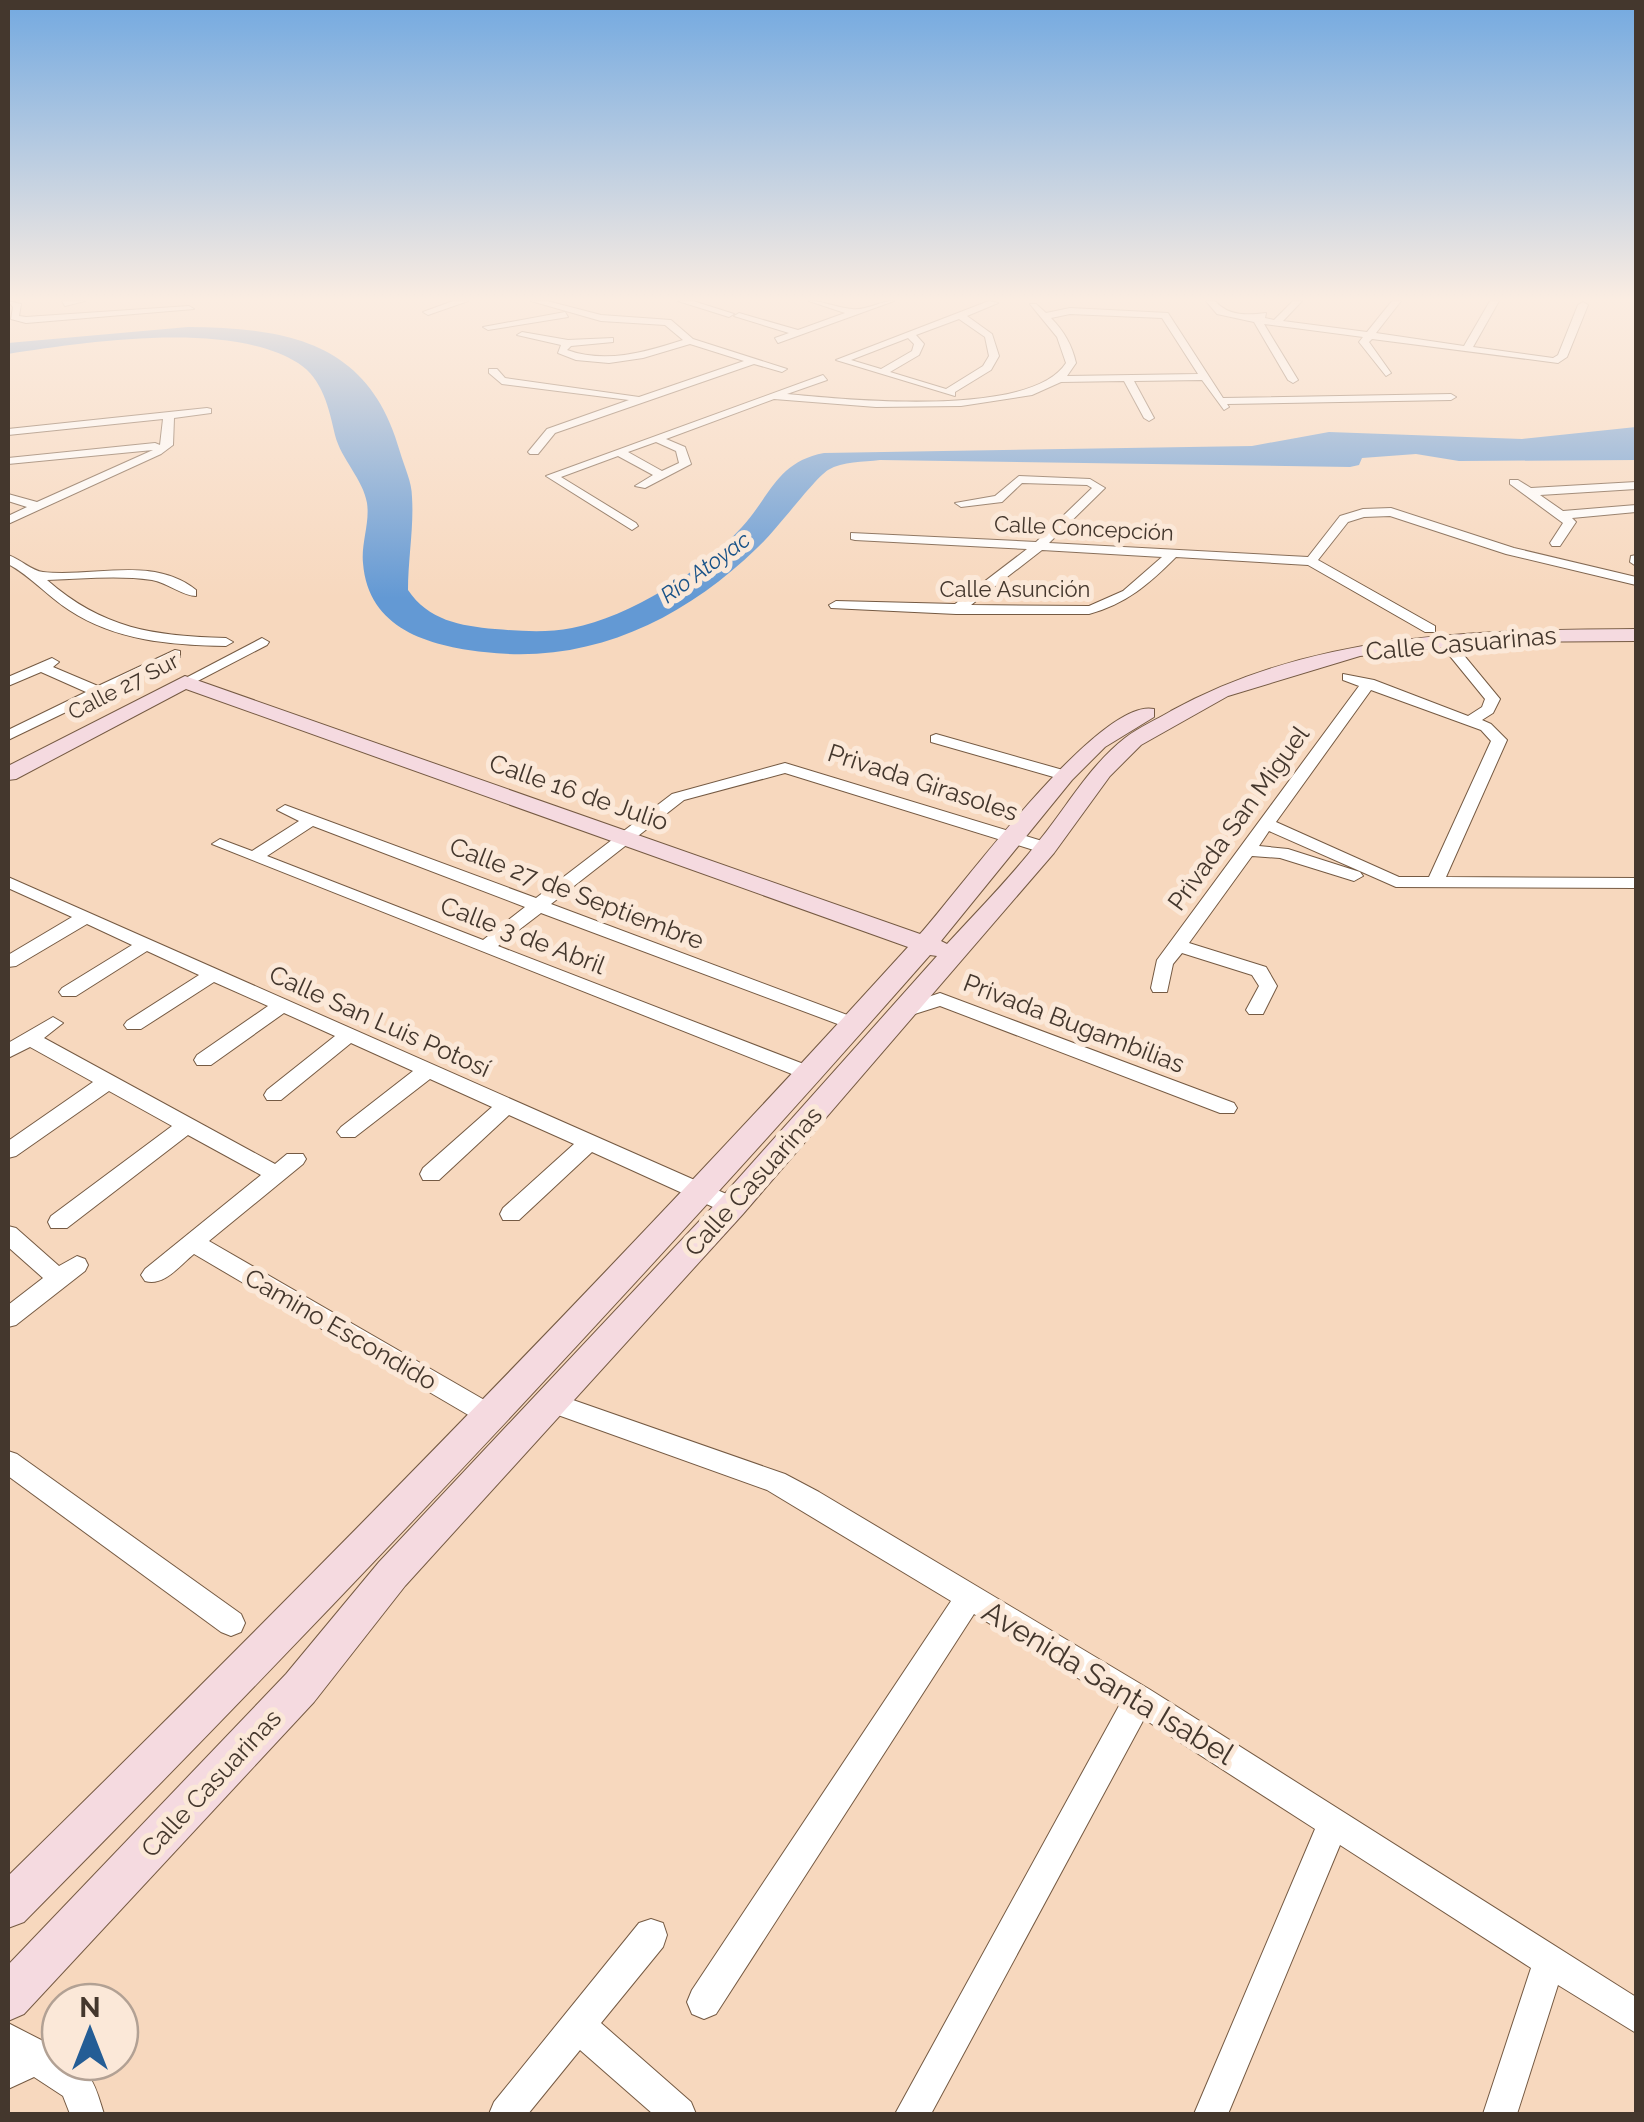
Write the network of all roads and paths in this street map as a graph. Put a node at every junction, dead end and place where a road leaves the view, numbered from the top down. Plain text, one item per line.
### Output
1 (635, 400) edge
2 (761, 400) edge
3 (812, 400) edge
4 (842, 400) edge
5 (966, 400) edge
6 (1139, 400) edge
7 (1220, 400) edge
8 (1352, 400) edge
9 (852, 404) junction
10 (207, 410) dead end
11 (170, 415) junction
12 (1149, 418) dead end
13 (8, 432) edge
14 (655, 438) junction
15 (168, 445) junction
16 (618, 451) junction
17 (534, 452) dead end
18 (8, 461) edge
19 (661, 475) junction
20 (1514, 482) dead end
21 (1636, 485) edge
22 (641, 486) dead end
23 (1620, 486) junction
24 (1529, 492) junction
25 (8, 497) edge
26 (1636, 498) edge
27 (961, 503) dead end
28 (36, 506) junction
29 (1636, 509) edge
30 (1560, 514) junction
31 (8, 520) edge
32 (632, 526) dead end
33 (856, 536) dead end
34 (1556, 543) dead end
35 (1039, 546) junction
36 (1174, 552) junction
37 (8, 559) edge
38 (1311, 560) junction
39 (40, 576) junction
40 (1636, 581) edge
41 (191, 593) dead end
42 (836, 605) dead end
43 (925, 609) junction
44 (956, 610) junction
45 (906, 624) dead end
46 (1636, 624) edge
47 (1437, 634) junction
48 (1636, 635) edge
49 (226, 642) dead end
50 (262, 642) dead end
51 (176, 654) dead end
52 (1348, 676) dead end
53 (8, 682) edge
54 (184, 682) junction
55 (1368, 683) junction
56 (98, 692) junction
57 (1470, 721) junction
58 (8, 736) edge
59 (936, 739) dead end
60 (8, 774) edge
61 (1064, 774) junction
62 (286, 810) dead end
63 (311, 820) junction
64 (1265, 823) junction
65 (621, 837) junction
66 (1031, 843) junction
67 (220, 844) dead end
68 (1246, 850) junction
69 (254, 857) junction
70 (1396, 882) junction
71 (1434, 884) junction
72 (1636, 884) edge
73 (13, 890) edge
74 (536, 904) junction
75 (86, 917) junction
76 (146, 944) junction
77 (1176, 946) junction
78 (485, 947) junction
79 (939, 949) junction
80 (9, 962) edge
81 (212, 974) junction
82 (1160, 988) dead end
83 (69, 992) dead end
84 (282, 1005) junction
85 (1256, 1010) dead end
86 (902, 1012) junction
87 (53, 1023) dead end
88 (851, 1023) junction
89 (134, 1025) dead end
90 (349, 1035) junction
91 (30, 1038) junction
92 (8, 1052) edge
93 (204, 1060) dead end
94 (428, 1070) junction
95 (807, 1073) junction
96 (107, 1082) junction
97 (274, 1095) dead end
98 (506, 1106) junction
99 (1228, 1108) dead end
100 (186, 1126) junction
101 (348, 1132) dead end
102 (589, 1142) junction
103 (8, 1151) edge
104 (295, 1159) dead end
105 (276, 1174) junction
106 (431, 1174) dead end
107 (700, 1192) junction
108 (732, 1206) junction
109 (511, 1214) dead end
110 (59, 1222) dead end
111 (8, 1234) edge
112 (192, 1242) junction
113 (153, 1275) dead end
114 (8, 1318) edge
115 (553, 1403) junction
116 (490, 1416) junction
117 (8, 1462) edge
118 (969, 1598) junction
119 (231, 1624) dead end
120 (1139, 1699) junction
121 (1333, 1823) junction
122 (8, 1906) edge
123 (651, 1935) dead end
124 (1549, 1962) junction
125 (8, 1998) edge
126 (704, 2002) dead end
127 (1636, 2016) edge
128 (580, 2027) junction
129 (17, 2056) edge
130 (87, 2114) edge
131 (506, 2114) edge
132 (679, 2114) edge
133 (912, 2114) edge
134 (1211, 2114) edge
135 (1500, 2114) edge

1 - 17 street
2 - 14 street
3 - 9 street
4 - 9 street
5 - 9 street
6 - 12 street
7 - 8 street
10 - 11 street
11 - 13 street
11 - 15 street
14 - 16 street
14 - 19 street
15 - 18 street
15 - 28 street
16 - 19 street
16 - 32 street
19 - 22 street
20 - 24 street
21 - 23 street
23 - 24 street
23 - 26 street
24 - 30 street
25 - 28 street
27 - 35 street
28 - 31 street
29 - 30 street
30 - 34 street
33 - 35 street, Calle Concepción
35 - 36 street, Calle Concepción
35 - 44 street
36 - 38 street, Calle Concepción
36 - 44 street, Calle Asunción
37 - 39 street
38 - 40 street
38 - 47 street
39 - 41 street
39 - 49 street
42 - 43 street, Calle Asunción
43 - 44 street, Calle Asunción
43 - 45 street
46 - 47 main road, Calle Casuarinas
47 - 48 main road, Calle Casuarinas
47 - 57 street
47 - 61 main road, Calle Casuarinas
47 - 66 main road, Calle Casuarinas
50 - 54 street, Calle 27 Sur
51 - 56 street
52 - 55 street
53 - 56 street
54 - 60 main road, Calle 27 Sur
54 - 65 main road, Calle 16 de Julio
55 - 57 street
55 - 64 street, Privada San Miguel
56 - 58 street
57 - 71 street
59 - 61 street
61 - 66 main road, Calle Casuarinas
62 - 63 street, Calle 27 de Septiembre
63 - 69 street
63 - 74 street, Calle 27 de Septiembre
64 - 68 street, Privada San Miguel
64 - 70 street
65 - 66 street, Privada Girasoles
65 - 74 street
65 - 79 main road, Calle 16 de Julio
66 - 79 main road, Calle Casuarinas
67 - 69 street, Calle 3 de Abril
68 - 70 street
68 - 77 street, Privada San Miguel
69 - 78 street, Calle 3 de Abril
70 - 71 street
71 - 72 street
73 - 75 street, Calle San Luis Potosí
74 - 78 street
74 - 88 street, Calle 27 de Septiembre
75 - 76 street, Calle San Luis Potosí
75 - 80 street
76 - 81 street, Calle San Luis Potosí
76 - 83 street
77 - 82 street, Privada San Miguel
77 - 85 street
78 - 95 street, Calle 3 de Abril
79 - 86 main road, Calle Casuarinas
79 - 88 main road, Calle Casuarinas
81 - 84 street, Calle San Luis Potosí
81 - 89 street
84 - 90 street, Calle San Luis Potosí
84 - 93 street
86 - 99 street, Privada Bugambilias
86 - 108 main road, Calle Casuarinas
87 - 91 street
88 - 95 main road, Calle Casuarinas
90 - 94 street, Calle San Luis Potosí
90 - 97 street
91 - 92 street
91 - 96 street
94 - 98 street, Calle San Luis Potosí
94 - 101 street
95 - 107 main road, Calle Casuarinas
96 - 100 street
96 - 103 street
98 - 102 street, Calle San Luis Potosí
98 - 106 street
100 - 105 street
100 - 110 street
102 - 107 street, Calle San Luis Potosí
102 - 109 street
104 - 105 street
105 - 112 street
107 - 108 street, Calle San Luis Potosí
107 - 116 main road, Calle Casuarinas
108 - 115 main road, Calle Casuarinas
111 - 114 street
112 - 113 street
112 - 116 street, Camino Escondido
115 - 118 street, Avenida Santa Isabel
115 - 125 main road, Calle Casuarinas
116 - 122 main road, Calle Casuarinas
117 - 119 street
118 - 120 street, Avenida Santa Isabel
118 - 126 street
120 - 121 street, Avenida Santa Isabel
120 - 133 street
121 - 124 street, Avenida Santa Isabel
121 - 134 street
123 - 128 street
124 - 127 street, Avenida Santa Isabel
124 - 135 street
128 - 131 street
128 - 132 street
129 - 130 street

